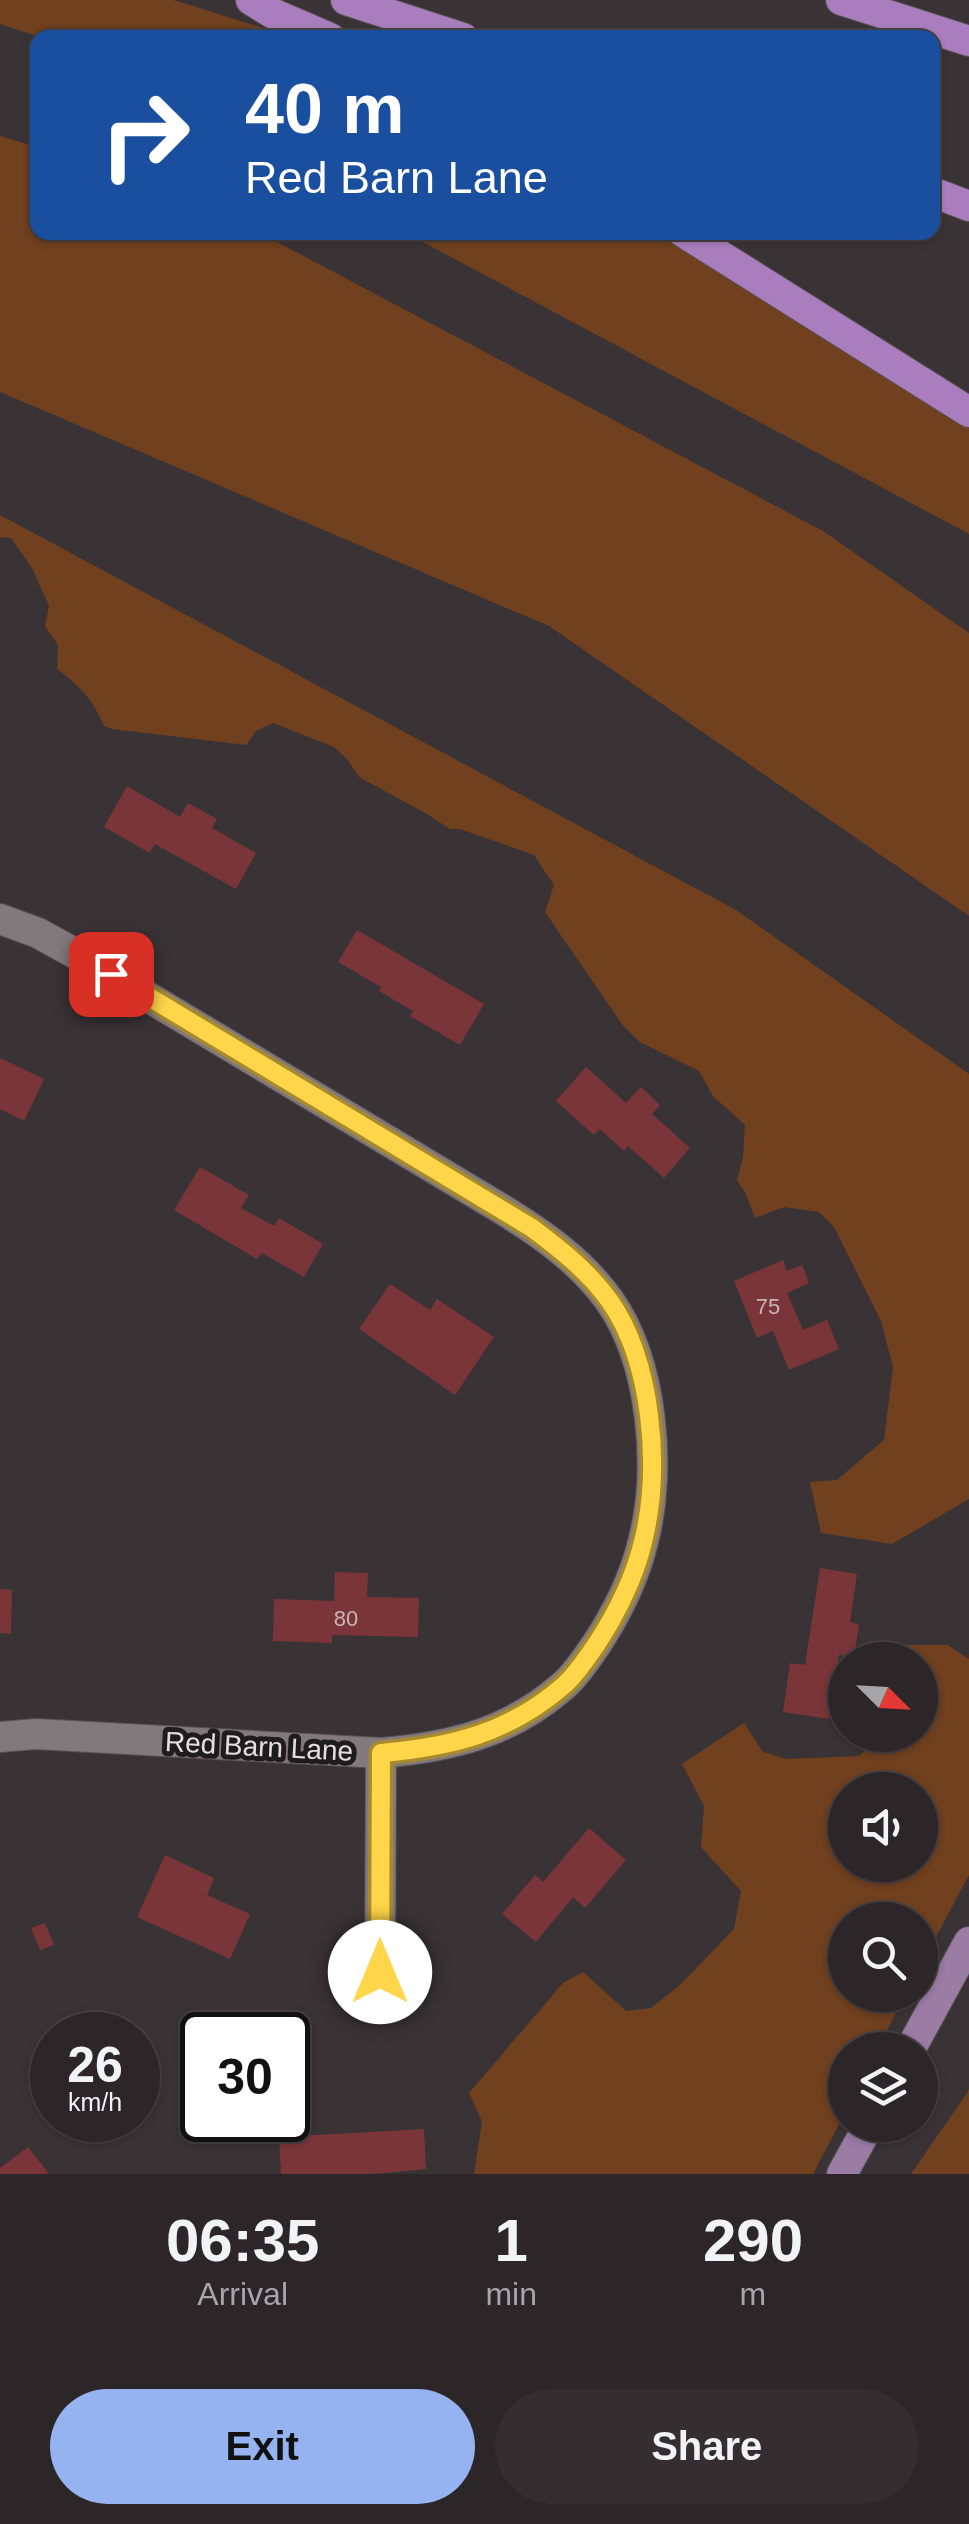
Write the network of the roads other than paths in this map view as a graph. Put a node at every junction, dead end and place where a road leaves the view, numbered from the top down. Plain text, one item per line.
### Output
1 (252, 0) edge
2 (346, 0) edge
3 (841, 0) edge
4 (311, 30) edge
5 (438, 30) edge
6 (935, 30) edge
7 (940, 32) edge
8 (969, 41) edge
9 (940, 195) edge
10 (969, 206) edge
11 (696, 240) edge
12 (969, 412) edge
13 (0, 919) edge
14 (0, 1736) edge
15 (381, 1753) junction
16 (969, 1942) edge
17 (380, 1972) dead end
18 (920, 2032) edge
19 (860, 2142) edge
20 (842, 2174) edge

1 - 4 highway
2 - 5 highway
3 - 6 highway
7 - 8 highway
9 - 10 highway
11 - 12 highway
13 - 15 street, Red Barn Lane
14 - 15 street, Red Barn Lane
15 - 17 street
16 - 18 main road
19 - 20 main road

